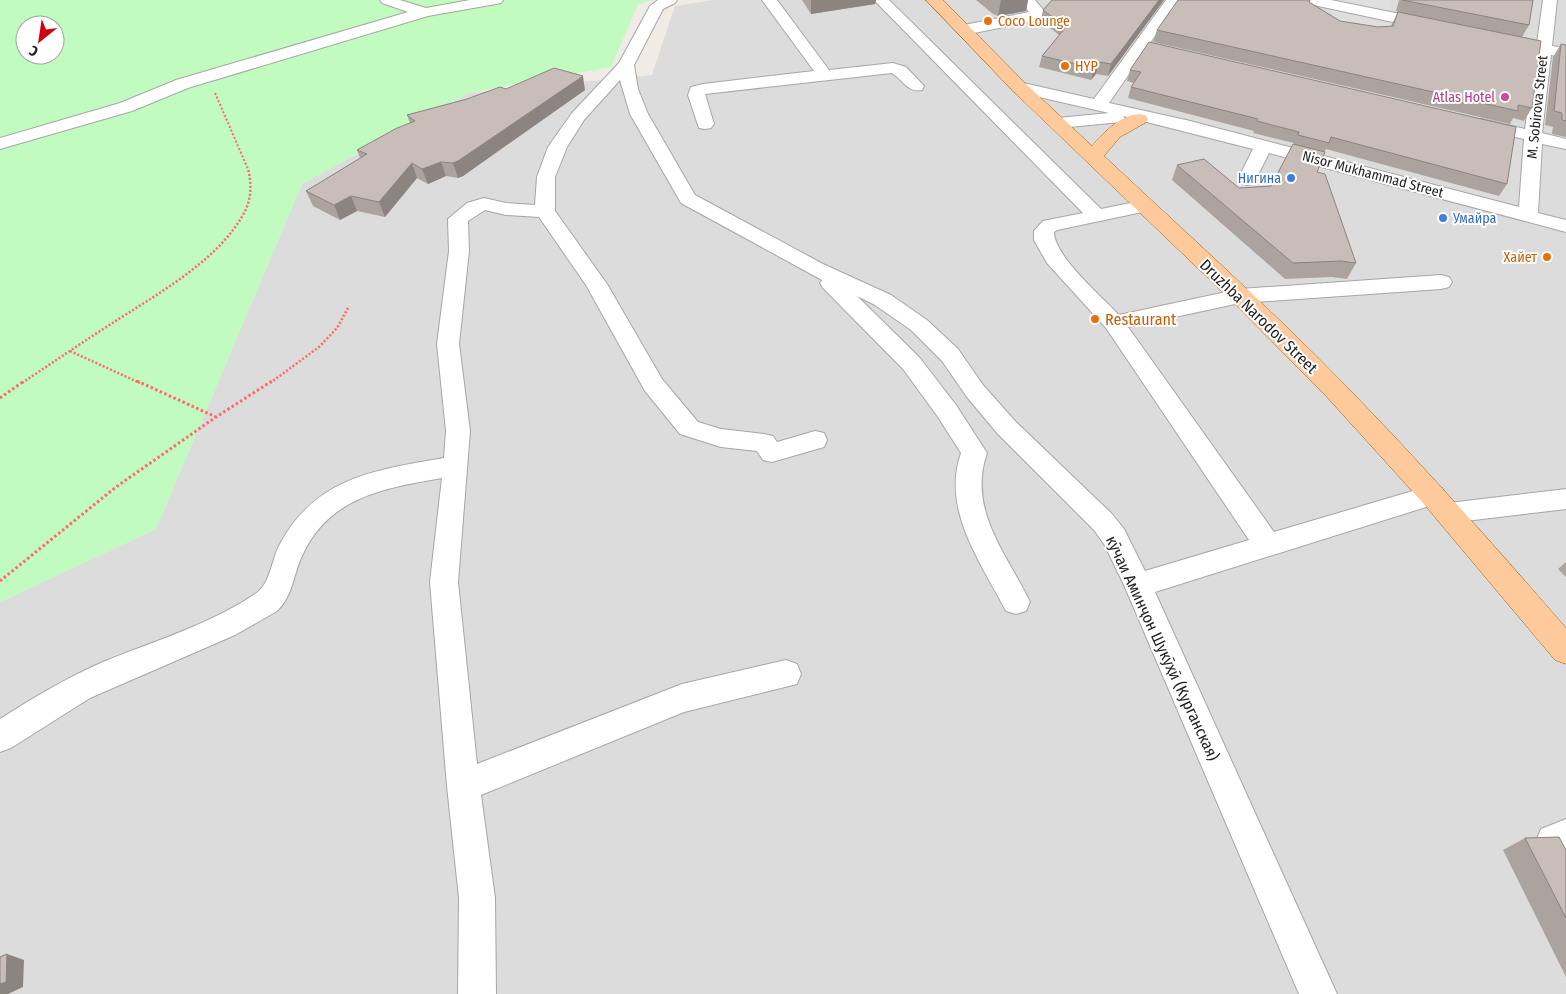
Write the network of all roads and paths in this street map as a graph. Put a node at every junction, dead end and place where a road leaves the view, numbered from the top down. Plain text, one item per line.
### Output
1 (387, 0) edge
2 (496, 0) edge
3 (769, 0) edge
4 (881, 0) edge
5 (934, 0) edge
6 (1027, 0) edge
7 (1173, 0) edge
8 (1309, 0) edge
9 (1384, 0) edge
10 (1550, 0) edge
11 (664, 3) edge
12 (1358, 4) edge
13 (426, 12) junction
14 (1346, 24) edge
15 (1448, 29) edge
16 (964, 30) junction
17 (1486, 37) edge
18 (1142, 46) junction
19 (1543, 49) junction
20 (1566, 53) edge
21 (1199, 59) edge
22 (626, 65) junction
23 (825, 75) junction
24 (209, 76) junction
25 (916, 86) dead end
26 (1019, 86) junction
27 (1099, 105) junction
28 (1139, 119) junction
29 (1466, 120) edge
30 (1058, 123) junction
31 (705, 124) dead end
32 (1180, 124) junction
33 (1533, 136) junction
34 (0, 144) edge
35 (1566, 144) edge
36 (1264, 146) junction
37 (1093, 157) junction
38 (1247, 179) dead end
39 (1144, 206) junction
40 (545, 211) junction
41 (1528, 214) junction
42 (1097, 216) junction
43 (1566, 226) edge
44 (816, 269) junction
45 (1441, 282) dead end
46 (1240, 296) junction
47 (349, 306) dead end
48 (1114, 323) junction
49 (70, 351) junction
50 (0, 398) edge
51 (216, 417) junction
52 (815, 440) dead end
53 (456, 466) junction
54 (1566, 499) edge
55 (1441, 504) junction
56 (1268, 545) junction
57 (0, 581) edge
58 (1138, 585) junction
59 (1016, 602) dead end
60 (1566, 650) edge
61 (786, 674) dead end
62 (0, 737) edge
63 (463, 786) junction
64 (1566, 836) edge
65 (1566, 862) edge
66 (477, 994) edge
67 (1318, 994) edge

1 - 13 street
2 - 13 street
3 - 23 street
4 - 42 street
5 - 16 main road, Druzhba Narodov Street
6 - 16 street
7 - 18 street
8 - 12 street
9 - 12 street
10 - 19 street, M. Sobirova Street
11 - 22 street
12 - 14 street
12 - 15 street
13 - 24 street
16 - 26 main road, Druzhba Narodov Street
17 - 19 street
18 - 21 street
18 - 27 street
19 - 20 street
19 - 33 street, M. Sobirova Street
22 - 40 street
22 - 44 street, кӯчаи Аминҷон Шукӯҳӣ (Курганская)
23 - 25 street
23 - 31 street
24 - 34 street
24 - 49 path
26 - 27 street, Nisor Mukhammad Street
26 - 30 main road, Druzhba Narodov Street
27 - 32 street, Nisor Mukhammad Street
28 - 30 street, Nisor Mukhammad Street
28 - 32 street, Nisor Mukhammad Street
28 - 37 main road
29 - 33 street
30 - 37 main road, Druzhba Narodov Street
32 - 36 street, Nisor Mukhammad Street
33 - 35 street
33 - 41 street, M. Sobirova Street
36 - 38 street
36 - 41 street, Nisor Mukhammad Street
37 - 39 main road, Druzhba Narodov Street
39 - 42 street
39 - 46 main road, Druzhba Narodov Street
40 - 52 street
40 - 53 street
41 - 43 street, Nisor Mukhammad Street
42 - 48 street
44 - 58 street, кӯчаи Аминҷон Шукӯҳӣ (Курганская)
44 - 59 street
45 - 46 street
46 - 48 street
46 - 55 main road, Druzhba Narodov Street
47 - 51 path
48 - 56 street
49 - 50 path
49 - 51 path
51 - 57 path
53 - 62 street
53 - 63 street
54 - 55 street
55 - 56 street
55 - 60 main road, Druzhba Narodov Street
56 - 58 street
58 - 67 street, кӯчаи Аминҷон Шукӯҳӣ (Курганская)
61 - 63 street
63 - 66 street
64 - 65 street

